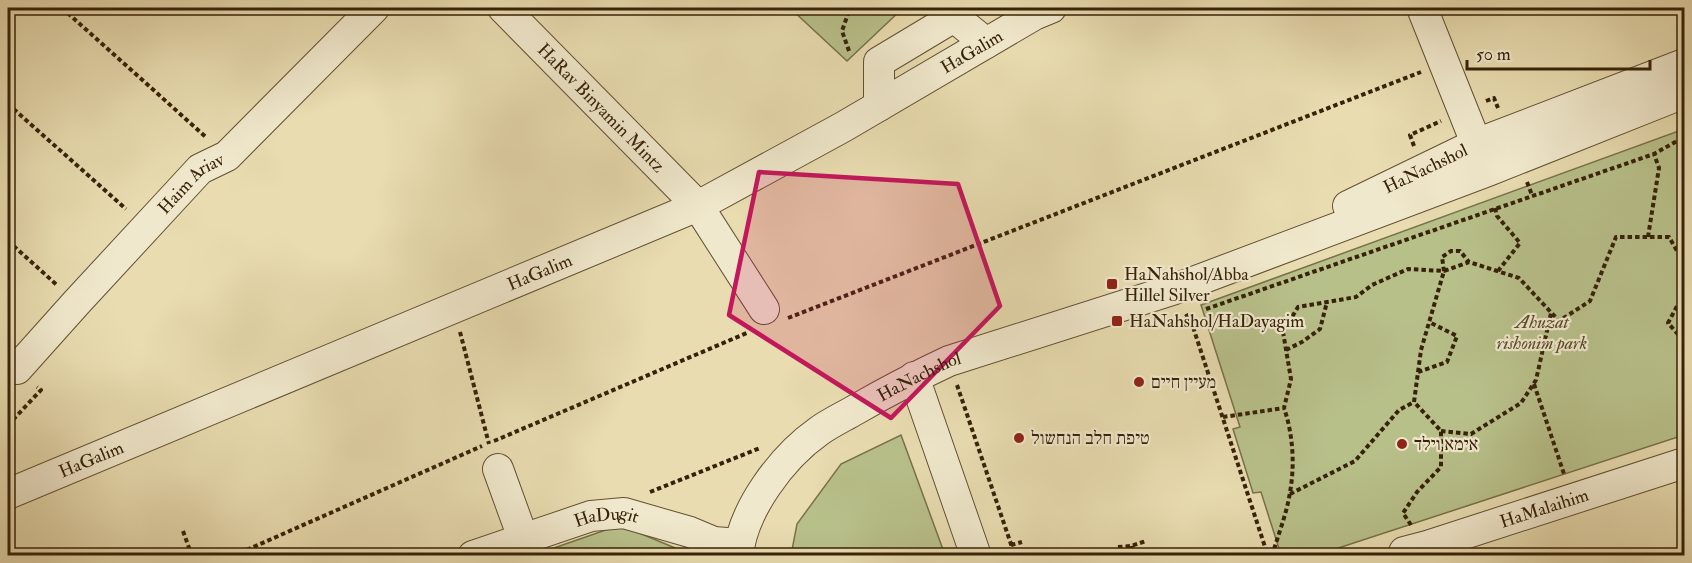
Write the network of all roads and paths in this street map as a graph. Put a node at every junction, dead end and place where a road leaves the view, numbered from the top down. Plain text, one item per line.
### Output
1 (62, 8) edge
2 (374, 8) edge
3 (503, 8) edge
4 (806, 8) edge
5 (857, 8) edge
6 (1052, 8) edge
7 (849, 9) edge
8 (1432, 11) edge
9 (1004, 18) edge
10 (849, 51) dead end
11 (1444, 63) junction
12 (1684, 64) edge
13 (1684, 93) edge
14 (8, 104) edge
15 (1684, 137) edge
16 (1653, 154) junction
17 (227, 156) junction
18 (1482, 158) junction
19 (698, 206) junction
20 (1495, 208) junction
21 (147, 228) junction
22 (1648, 237) junction
23 (8, 241) edge
24 (1468, 262) junction
25 (1684, 263) edge
26 (1444, 271) junction
27 (1498, 271) junction
28 (1172, 290) junction
29 (1684, 293) edge
30 (1328, 301) junction
31 (77, 302) junction
32 (454, 308) junction
33 (1551, 312) junction
34 (1187, 315) junction
35 (768, 319) junction
36 (1428, 322) junction
37 (1684, 341) edge
38 (1286, 350) junction
39 (950, 361) junction
40 (17, 369) dead end
41 (1418, 372) junction
42 (914, 377) junction
43 (1534, 383) junction
44 (1414, 402) junction
45 (1284, 408) junction
46 (1223, 417) junction
47 (1441, 431) junction
48 (769, 444) dead end
49 (494, 456) junction
50 (1684, 463) edge
51 (8, 494) edge
52 (647, 494) dead end
53 (1290, 494) junction
54 (1572, 499) junction
55 (183, 531) dead end
56 (523, 538) junction
57 (1146, 541) dead end
58 (1022, 542) dead end
59 (1011, 545) junction
60 (1131, 546) junction
61 (1118, 547) dead end
62 (738, 550) edge
63 (1418, 551) edge
64 (192, 555) edge
65 (235, 555) edge
66 (473, 555) edge
67 (976, 555) edge
68 (1015, 555) edge
69 (1134, 555) edge
70 (1270, 555) edge

1 - 17 path
2 - 17 street, Haim Ariav
3 - 19 street, HaRav Binyamin Mintz
4 - 7 path
5 - 7 path
6 - 9 street, HaGalim
7 - 10 path
8 - 11 street
9 - 19 street, HaGalim
11 - 18 street
11 - 35 path
12 - 18 street, HaNachshol
13 - 18 street, HaNachshol
14 - 21 path
15 - 16 path
16 - 20 path
16 - 22 path
17 - 21 street, Haim Ariav
18 - 28 street, HaNachshol
19 - 32 street, HaGalim
19 - 35 street, HaRav Binyamin Mintz
20 - 27 path
20 - 34 path
21 - 31 street, Haim Ariav
22 - 25 path
22 - 33 path
23 - 31 path
24 - 26 path
24 - 26 path
24 - 27 path
26 - 30 path
26 - 36 path
27 - 33 path
28 - 34 path
28 - 39 street, HaNachshol
29 - 37 path
30 - 38 path
30 - 38 path
31 - 40 street, Haim Ariav
32 - 49 path
32 - 51 street, HaGalim
33 - 43 path
34 - 46 path
35 - 49 path
36 - 41 path
36 - 41 path
38 - 45 path
39 - 42 street, HaNachshol
39 - 59 path
41 - 44 path
42 - 62 street, HaNachshol
42 - 67 street
43 - 47 path
43 - 54 path
44 - 47 path
44 - 53 path
45 - 46 path
45 - 53 path
46 - 70 path
47 - 63 path
48 - 52 path
49 - 56 street
49 - 65 path
50 - 54 street, HaMalaihim
53 - 70 path
54 - 63 street, HaMalaihim
55 - 64 path
56 - 62 street, HaDugit
56 - 66 street, HaDugit
57 - 60 path
58 - 59 path
59 - 68 path
60 - 61 path
60 - 69 path

